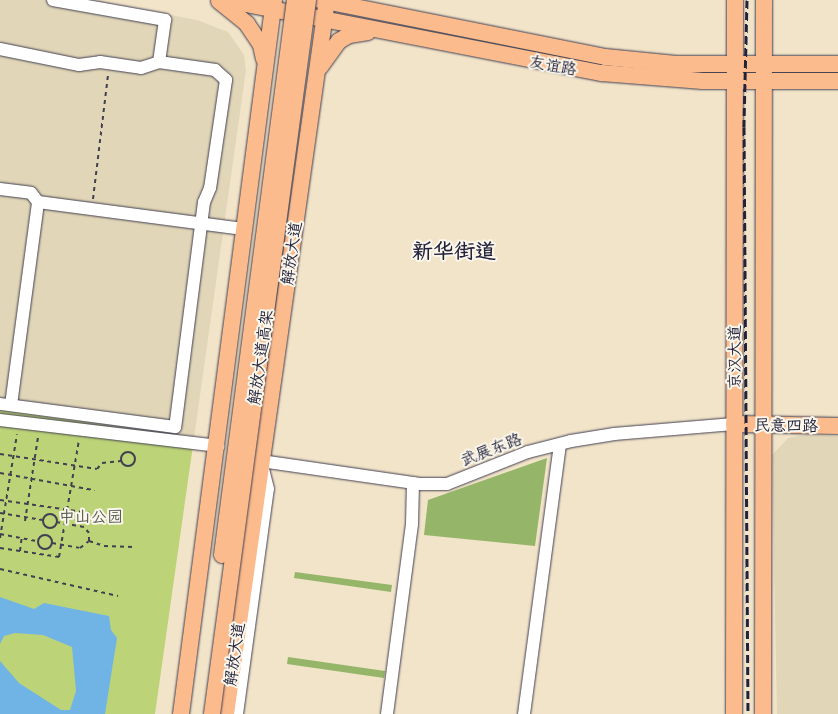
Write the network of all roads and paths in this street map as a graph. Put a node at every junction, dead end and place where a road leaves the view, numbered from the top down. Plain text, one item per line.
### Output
1 (53, 0) edge
2 (218, 0) edge
3 (225, 0) edge
4 (296, 0) edge
5 (308, 0) edge
6 (325, 0) edge
7 (359, 0) edge
8 (735, 0) edge
9 (764, 0) edge
10 (274, 5) edge
11 (379, 14) junction
12 (324, 20) junction
13 (378, 31) junction
14 (0, 49) edge
15 (158, 62) junction
16 (109, 64) junction
17 (735, 64) junction
18 (764, 64) junction
19 (838, 64) edge
20 (264, 76) junction
21 (316, 78) junction
22 (735, 81) junction
23 (764, 81) junction
24 (838, 81) edge
25 (0, 189) edge
26 (38, 202) junction
27 (91, 209) junction
28 (201, 224) junction
29 (244, 229) junction
30 (5, 405) edge
31 (0, 420) edge
32 (734, 424) junction
33 (762, 426) junction
34 (838, 426) edge
35 (18, 428) dead end
36 (39, 430) dead end
37 (80, 436) dead end
38 (560, 444) junction
39 (218, 446) junction
40 (0, 454) edge
41 (14, 456) junction
42 (34, 459) junction
43 (121, 461) junction
44 (261, 461) junction
45 (74, 465) junction
46 (0, 473) edge
47 (10, 475) junction
48 (31, 479) junction
49 (414, 483) junction
50 (71, 486) junction
51 (94, 490) dead end
52 (0, 500) edge
53 (6, 501) junction
54 (27, 504) junction
55 (67, 510) junction
56 (0, 513) edge
57 (90, 513) dead end
58 (4, 514) junction
59 (25, 517) junction
60 (43, 520) junction
61 (25, 521) dead end
62 (57, 522) junction
63 (64, 523) junction
64 (0, 534) edge
65 (22, 536) junction
66 (0, 538) edge
67 (89, 540) junction
68 (38, 541) junction
69 (52, 543) junction
70 (61, 545) junction
71 (134, 547) dead end
72 (0, 548) edge
73 (20, 551) junction
74 (0, 569) edge
75 (118, 596) dead end
76 (181, 714) edge
77 (201, 714) edge
78 (212, 714) edge
79 (226, 714) edge
80 (237, 714) edge
81 (387, 714) edge
82 (524, 714) edge
83 (734, 714) edge
84 (763, 714) edge

1 - 15 street
2 - 20 main road
3 - 10 main road, 友谊路
4 - 77 main road, 解放大道高架, bridge
5 - 78 main road, 解放大道高架, bridge
6 - 11 main road, 友谊路
6 - 12 main road, 解放大道
7 - 11 main road
8 - 17 main road, 京汉大道
9 - 18 main road, 京汉大道
10 - 12 main road, 友谊路
10 - 20 main road
11 - 17 main road, 友谊路
12 - 13 main road, 友谊路
12 - 21 main road, 解放大道
13 - 21 main road
13 - 22 main road, 友谊路
14 - 16 street
15 - 16 street
15 - 28 street
16 - 27 path
17 - 18 main road, 友谊路
17 - 22 main road, 京汉大道
18 - 19 main road, 友谊路
18 - 23 main road, 京汉大道
20 - 29 main road
21 - 44 main road, 解放大道
22 - 23 main road, 友谊路
22 - 32 main road, 京汉大道
23 - 24 main road, 友谊路
23 - 33 main road, 京汉大道
25 - 26 street
26 - 27 street
26 - 30 street
27 - 28 street
28 - 29 street
28 - 30 street
29 - 39 main road
31 - 39 street
32 - 33 main road, 民意四路
32 - 38 street, 武展东路
32 - 83 main road, 京汉大道
33 - 34 main road, 民意四路
33 - 84 main road, 京汉大道
35 - 41 path
36 - 42 path
37 - 45 path
38 - 49 street, 武展东路
38 - 82 street
39 - 76 main road
40 - 41 path
41 - 42 path
41 - 47 path
42 - 45 path
42 - 48 path
43 - 43 path
43 - 45 path
44 - 49 street, 武展东路
44 - 79 main road, 解放大道
44 - 80 street
45 - 50 path
46 - 47 path
47 - 48 path
47 - 53 path
48 - 50 path
48 - 54 path
49 - 81 street
50 - 51 path
50 - 55 path
52 - 53 path
53 - 54 path
53 - 58 path
54 - 55 path
54 - 59 path
55 - 57 path
55 - 63 path
56 - 58 path
58 - 59 path
58 - 64 path
59 - 60 path
59 - 61 path
60 - 62 path
60 - 62 path
62 - 63 path
63 - 67 path
63 - 70 path
64 - 65 path
64 - 66 path
65 - 68 path
65 - 73 path
67 - 70 path
67 - 71 path
68 - 69 path
68 - 69 path
69 - 70 path
70 - 73 path
72 - 73 path
74 - 75 path

